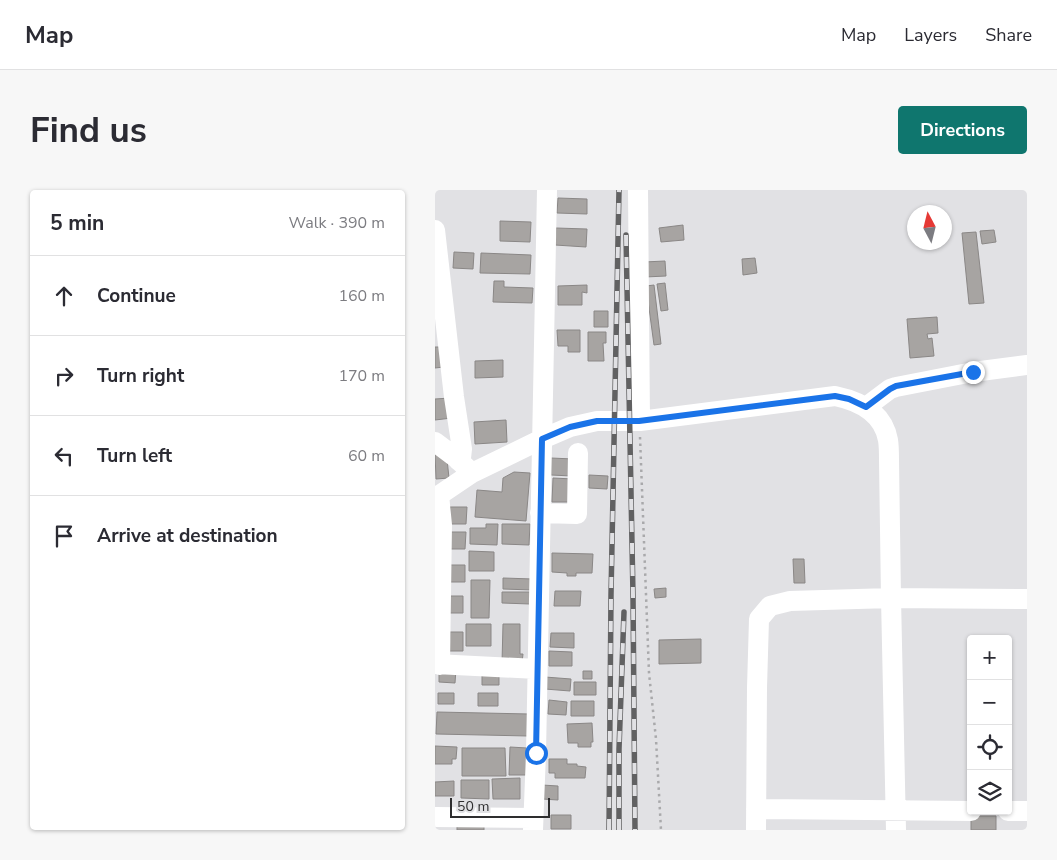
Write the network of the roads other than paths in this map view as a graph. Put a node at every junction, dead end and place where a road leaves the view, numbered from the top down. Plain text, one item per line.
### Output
1 (547, 190) edge
2 (638, 190) edge
3 (435, 230) edge
4 (437, 255) edge
5 (1027, 365) edge
6 (866, 407) junction
7 (639, 421) junction
8 (542, 439) junction
9 (435, 442) edge
10 (578, 453) dead end
11 (466, 467) junction
12 (437, 497) edge
13 (540, 513) junction
14 (891, 598) junction
15 (1027, 599) edge
16 (437, 665) edge
17 (537, 668) junction
18 (756, 809) junction
19 (967, 811) edge
20 (1012, 811) edge
21 (1027, 811) edge
22 (435, 817) edge
23 (896, 820) edge
24 (533, 824) edge
25 (756, 830) edge

1 - 8 street
2 - 7 street
3 - 4 street
4 - 11 street
5 - 6 street
6 - 7 street
6 - 14 street
7 - 8 street
8 - 11 street
8 - 13 street
9 - 11 street
10 - 13 street
11 - 12 street
12 - 16 street
13 - 17 street
14 - 15 street
14 - 18 street
14 - 23 street
16 - 17 street
17 - 24 street
18 - 23 street
18 - 25 street
19 - 23 street
20 - 21 street
22 - 24 street

